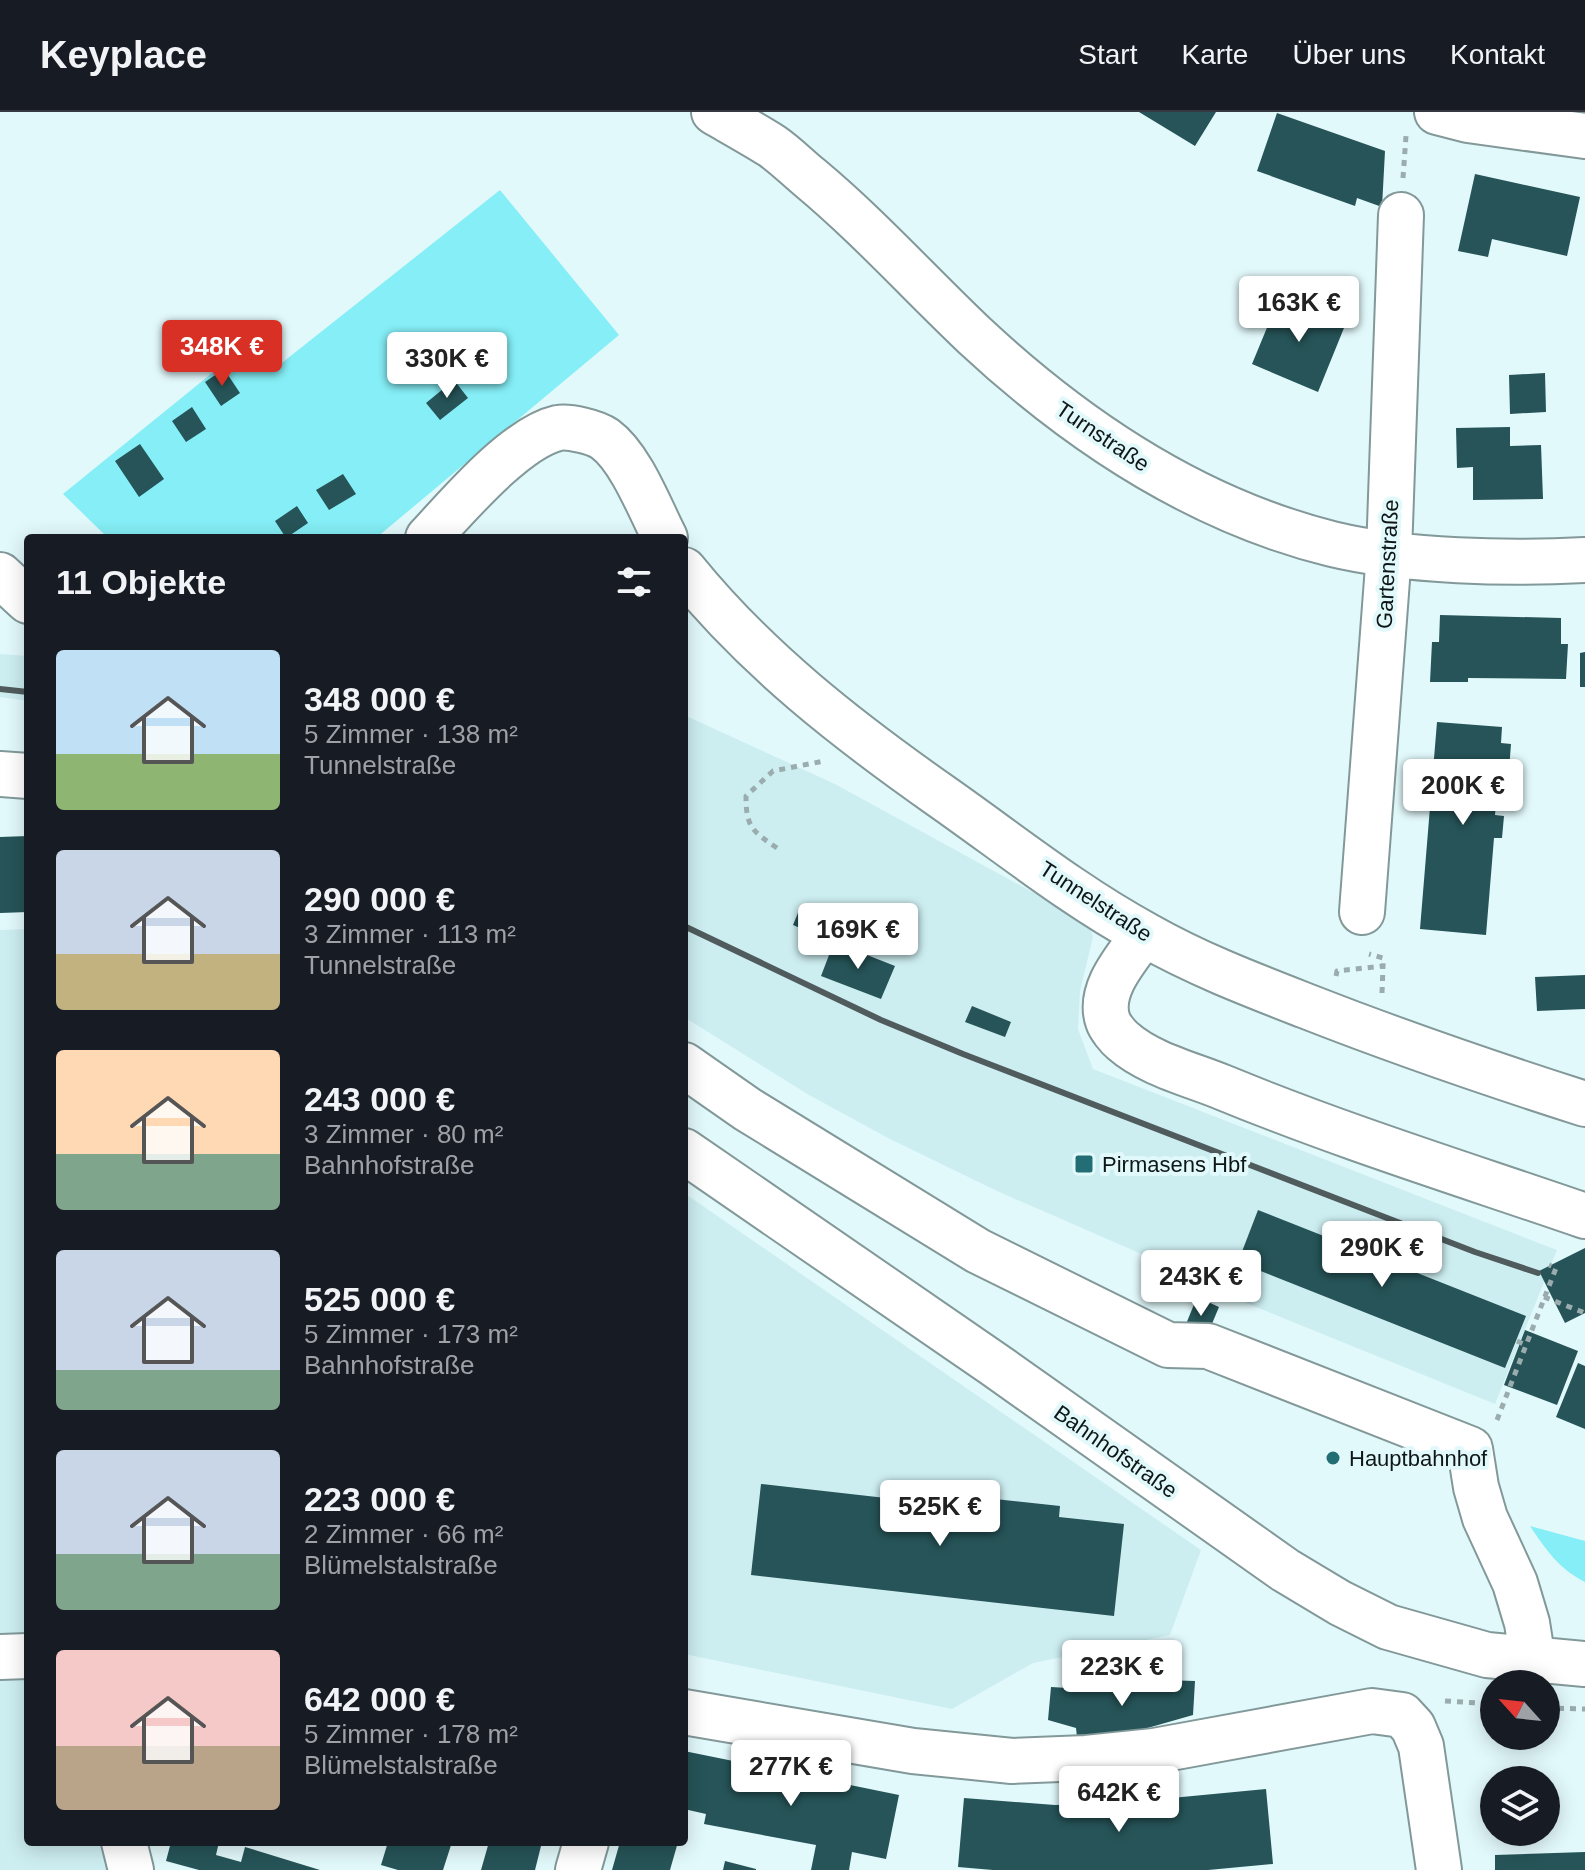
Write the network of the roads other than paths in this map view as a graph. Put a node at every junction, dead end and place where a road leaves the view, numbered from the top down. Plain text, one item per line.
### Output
1 (714, 112) edge
2 (1422, 119) edge
3 (1585, 136) edge
4 (1401, 215) road end
5 (432, 534) edge
6 (663, 534) edge
7 (1389, 553) junction
8 (1585, 560) edge
9 (0, 575) edge
10 (688, 575) edge
11 (24, 597) edge
12 (0, 612) edge
13 (24, 613) edge
14 (0, 774) edge
15 (24, 776) edge
16 (1365, 933) road end
17 (1144, 934) junction
18 (688, 1068) edge
19 (1585, 1104) edge
20 (688, 1154) edge
21 (1585, 1216) edge
22 (24, 1656) edge
23 (0, 1657) edge
24 (1533, 1661) junction
25 (1585, 1664) edge
26 (688, 1713) edge
27 (125, 1846) edge
28 (585, 1846) edge
29 (131, 1870) edge
30 (578, 1870) edge
31 (1439, 1870) edge

1 - 7 street, Turnstraße
2 - 3 street
4 - 7 street, Gartenstraße
5 - 6 street
7 - 8 street, Turnstraße
7 - 16 street, Gartenstraße
9 - 11 street
10 - 17 street, Tunnelstraße
12 - 13 street
14 - 15 street
17 - 19 street, Tunnelstraße
17 - 21 street
18 - 24 street
20 - 24 street, Bahnhofstraße
22 - 23 street
24 - 25 street, Bahnhofstraße
26 - 31 street
27 - 29 street
28 - 30 street

